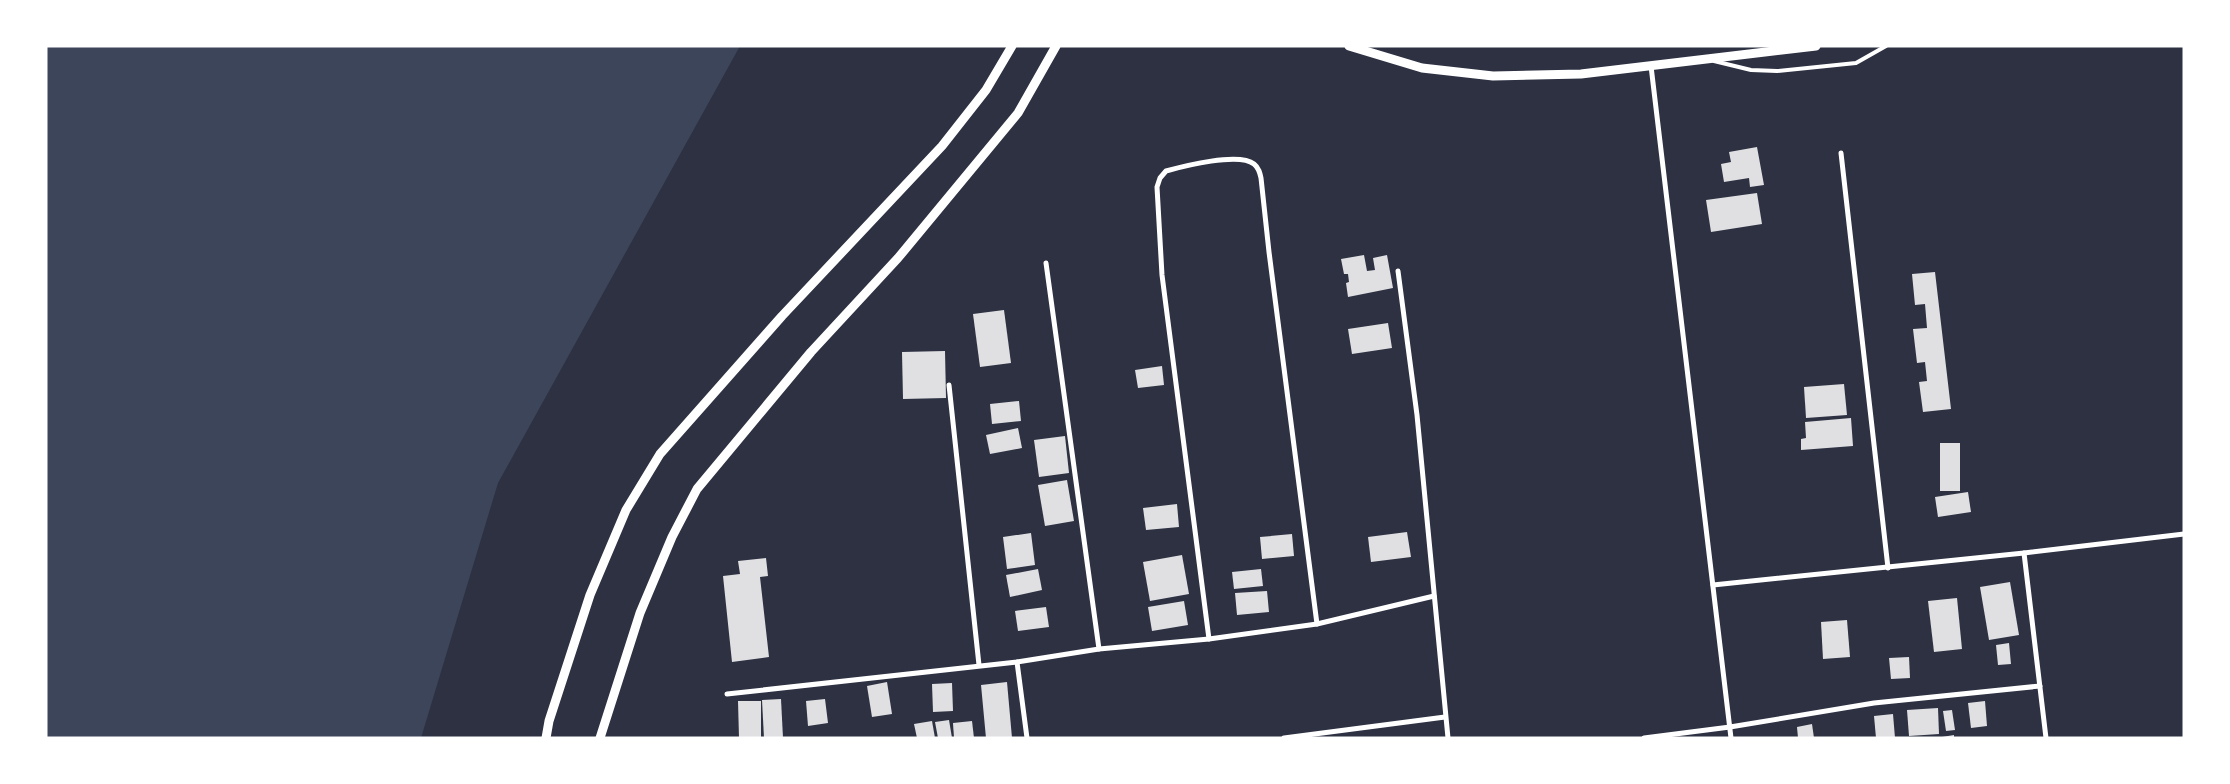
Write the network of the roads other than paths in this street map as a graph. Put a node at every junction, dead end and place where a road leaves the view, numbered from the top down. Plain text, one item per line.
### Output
1 (1012, 46) edge
2 (1056, 46) edge
3 (1349, 46) edge
4 (1816, 46) edge
5 (1886, 46) edge
6 (1707, 59) junction
7 (1651, 66) junction
8 (1841, 153) dead end
9 (1046, 262) dead end
10 (1398, 271) dead end
11 (949, 385) dead end
12 (2184, 534) edge
13 (2024, 553) junction
14 (1888, 568) junction
15 (1713, 585) junction
16 (1434, 596) junction
17 (1317, 624) junction
18 (1209, 639) junction
19 (1099, 649) junction
20 (1018, 662) junction
21 (979, 665) junction
22 (2040, 686) junction
23 (727, 694) dead end
24 (1446, 717) junction
25 (1730, 727) junction
26 (546, 738) edge
27 (600, 738) edge
28 (1028, 738) edge
29 (1284, 738) edge
30 (1448, 738) edge
31 (1644, 738) edge
32 (1731, 738) edge
33 (2046, 738) edge

1 - 26 street
2 - 27 street
3 - 7 street
4 - 6 street
5 - 6 lane
6 - 7 street
7 - 15 street
8 - 14 street
9 - 19 street
10 - 16 street
11 - 21 street
12 - 13 street
13 - 14 street
13 - 22 street
14 - 15 street
15 - 25 street
16 - 17 street
16 - 24 street
17 - 18 street
17 - 18 street
18 - 19 street
19 - 20 street
20 - 21 street
20 - 28 street
21 - 23 street
22 - 25 street
22 - 33 street
24 - 29 street
24 - 30 street
25 - 31 street
25 - 32 street

